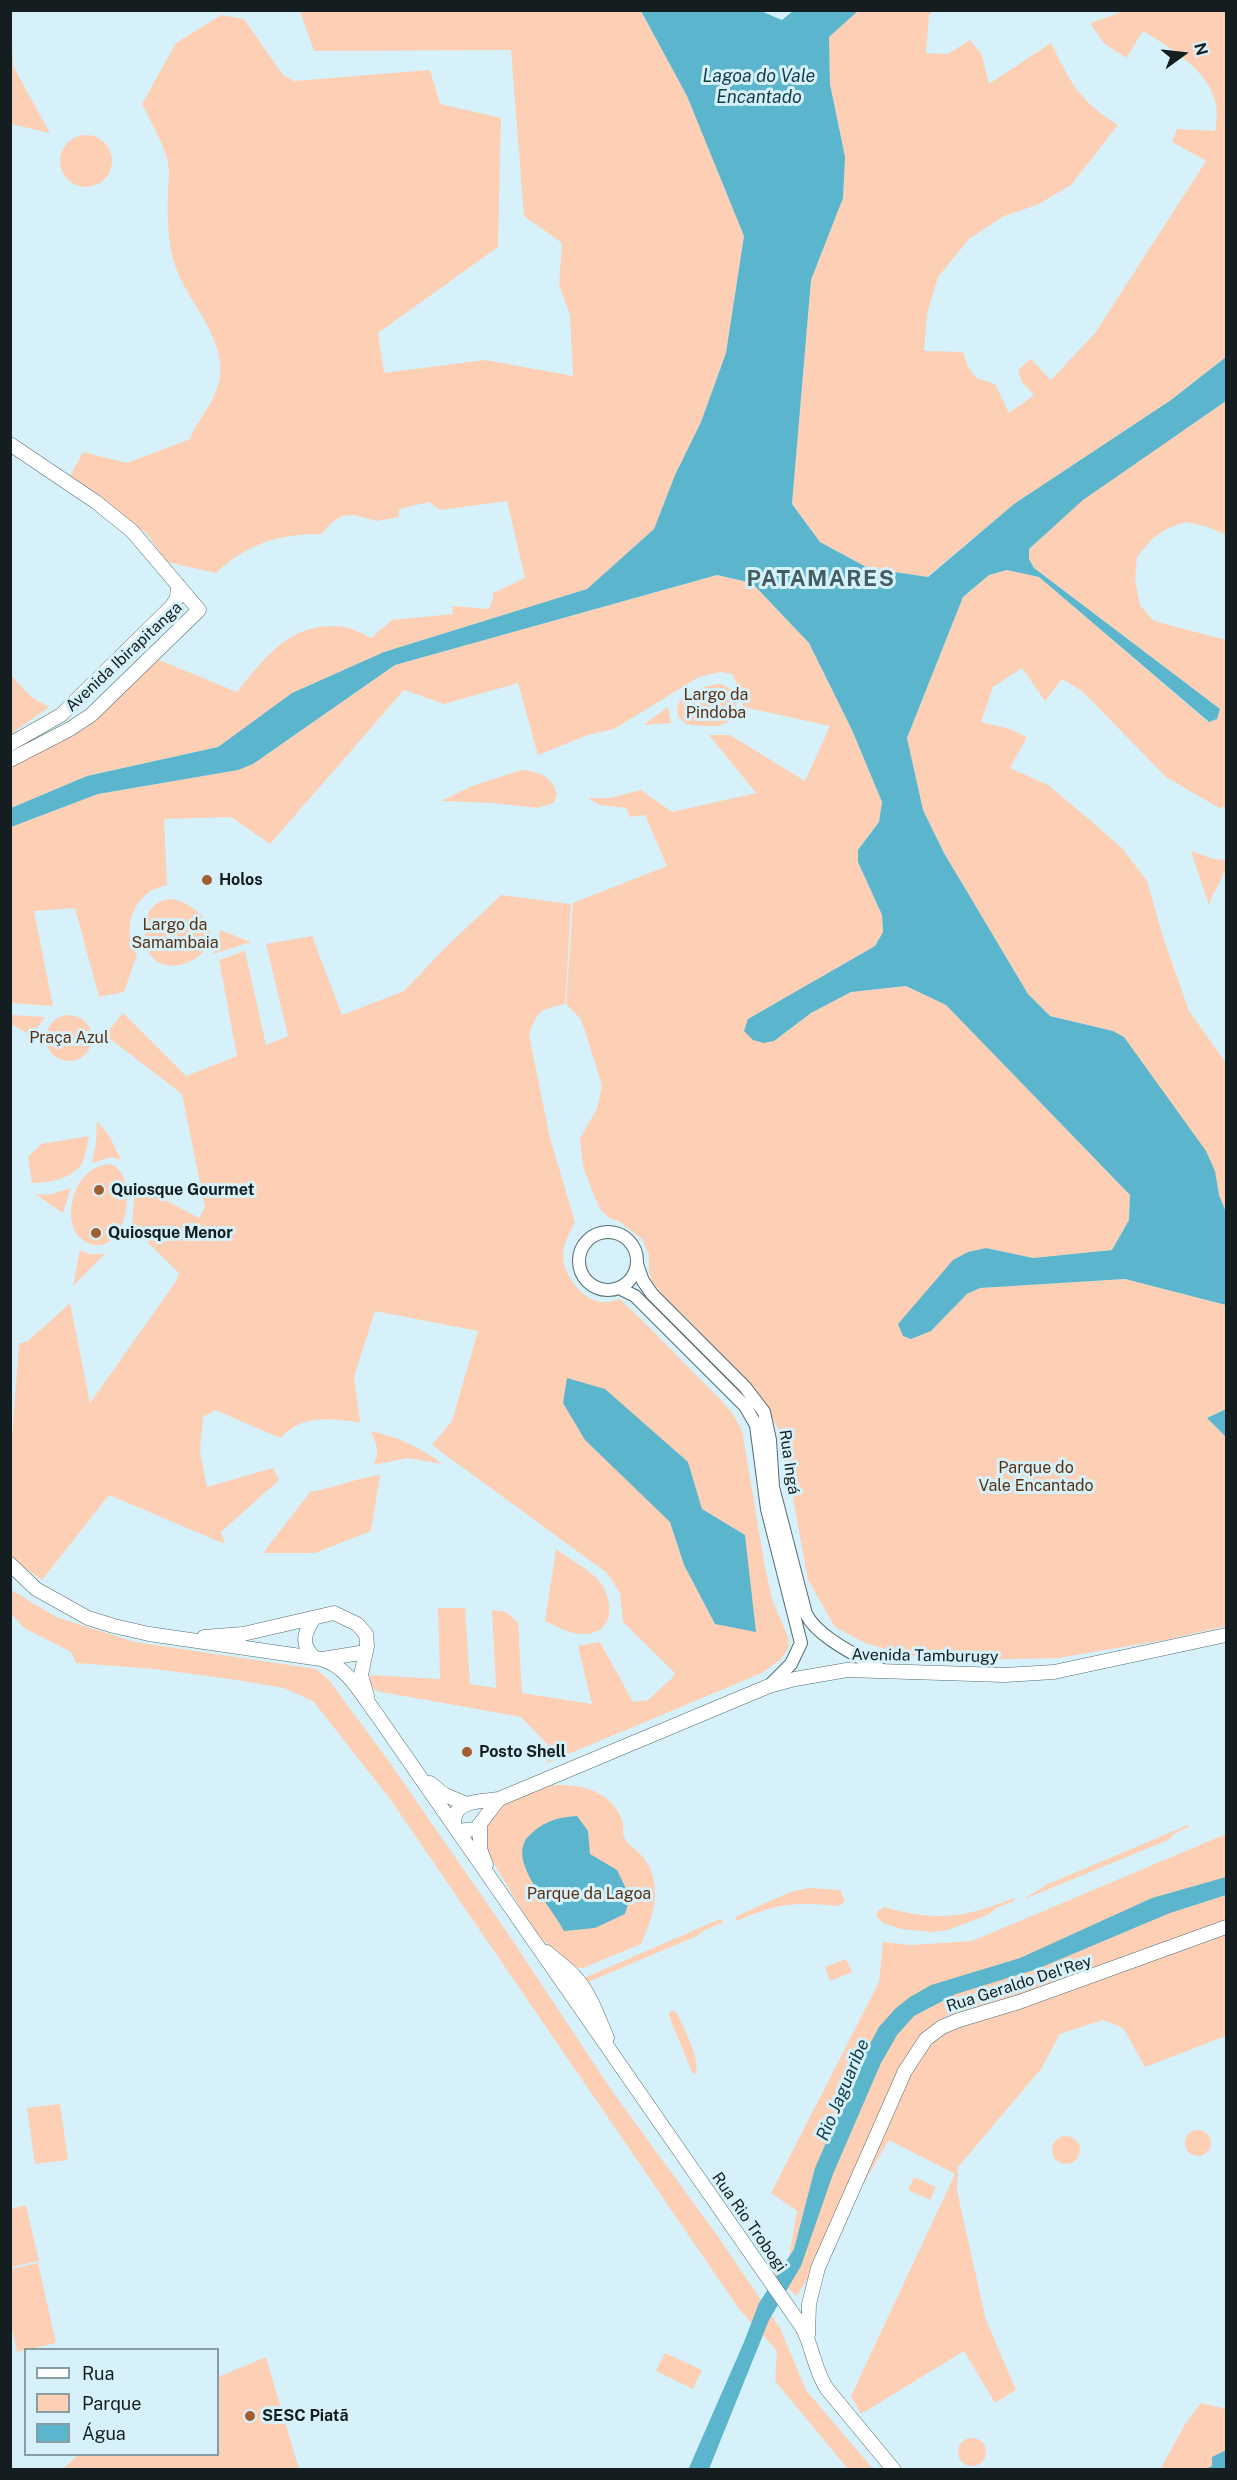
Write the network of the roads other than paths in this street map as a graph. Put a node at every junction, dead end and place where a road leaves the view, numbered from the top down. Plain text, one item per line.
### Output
1 (10, 444) edge
2 (178, 585) junction
3 (148, 628) junction
4 (132, 643) junction
5 (164, 644) junction
6 (149, 659) junction
7 (10, 744) edge
8 (10, 760) edge
9 (637, 1264) junction
10 (619, 1288) junction
11 (11, 1565) edge
12 (314, 1618) junction
13 (1227, 1635) edge
14 (181, 1638) junction
15 (366, 1652) junction
16 (318, 1659) junction
17 (882, 1670) junction
18 (769, 1686) junction
19 (378, 1715) junction
20 (418, 1773) junction
21 (499, 1798) junction
22 (464, 1803) junction
23 (480, 1826) junction
24 (456, 1828) junction
25 (492, 1881) junction
26 (1227, 1927) edge
27 (532, 1939) junction
28 (618, 2065) junction
29 (808, 2338) junction
30 (894, 2469) edge

1 - 2 main road, Avenida Ibirapitanga
2 - 3 main road, Avenida Ibirapitanga
2 - 5 main road, Avenida Ibirapitanga
3 - 4 main road, Avenida Ibirapitanga
3 - 5 main road
4 - 6 main road
4 - 7 main road, Avenida Ibirapitanga
5 - 6 main road, Avenida Ibirapitanga
6 - 8 main road, Avenida Ibirapitanga
9 - 10 street
9 - 10 street
9 - 17 street, Rua Ingá
10 - 18 street, Rua Ingá
11 - 14 main road
12 - 14 main road
12 - 15 main road
12 - 16 main road
13 - 17 main road, Avenida Tamburugy
14 - 16 main road
15 - 16 main road
15 - 19 main road
16 - 19 main road
17 - 18 main road, Avenida Tamburugy
18 - 21 main road, Avenida Tamburugy
19 - 20 main road
20 - 22 main road
20 - 24 main road
21 - 22 main road, Avenida Tamburugy
21 - 23 main road
22 - 24 main road
23 - 24 main road
23 - 25 main road
24 - 25 main road, Rua Rio Trobogi
25 - 27 main road, Rua Rio Trobogi
26 - 29 main road, Rua Geraldo Del'Rey
27 - 28 main road, Rua Rio Trobogi
27 - 28 main road
28 - 29 main road, Rua Rio Trobogi
29 - 30 main road, Rua Rio Trobogi

